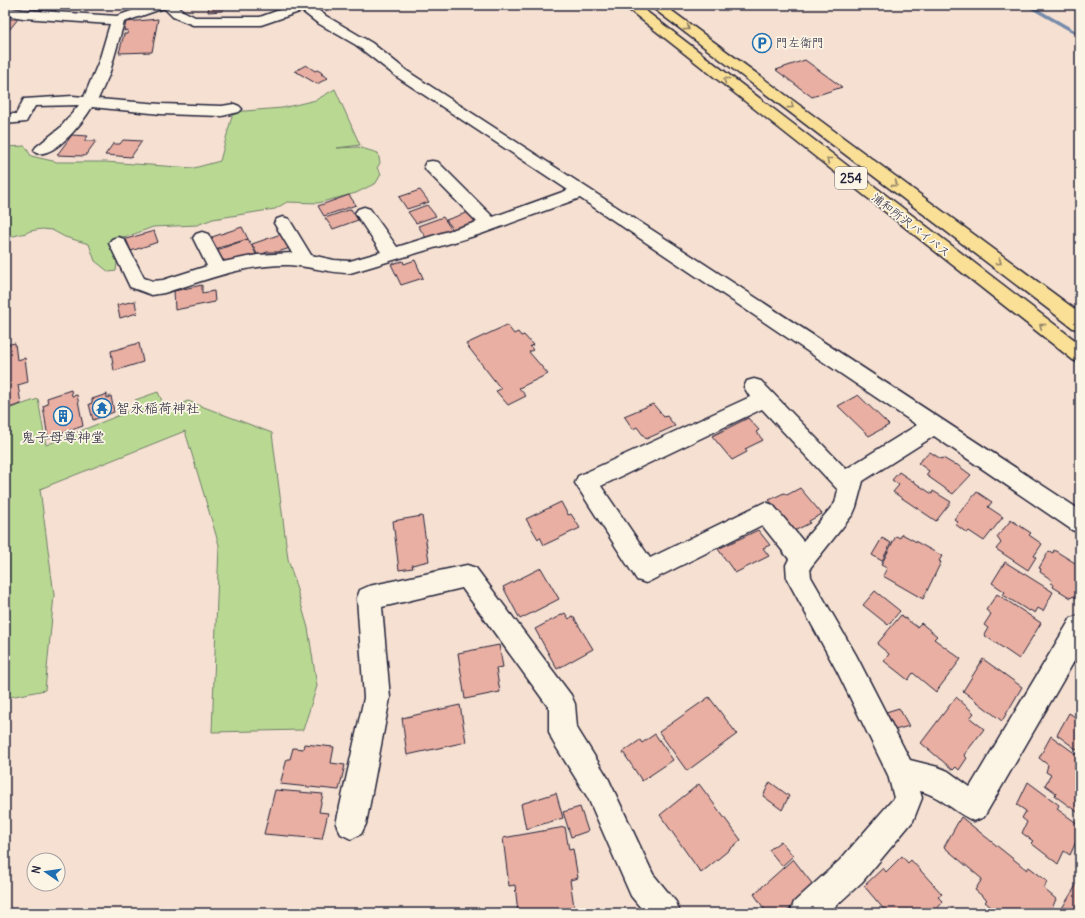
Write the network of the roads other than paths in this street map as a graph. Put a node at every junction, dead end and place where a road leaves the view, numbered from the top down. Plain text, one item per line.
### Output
1 (84, 5) edge
2 (160, 5) edge
3 (168, 5) edge
4 (303, 5) edge
5 (630, 5) edge
6 (656, 5) edge
7 (5, 11) edge
8 (73, 17) junction
9 (118, 20) junction
10 (90, 102) junction
11 (234, 110) dead end
12 (5, 119) edge
13 (42, 150) dead end
14 (432, 166) dead end
15 (580, 192) junction
16 (364, 213) dead end
17 (283, 223) dead end
18 (489, 224) junction
19 (202, 238) dead end
20 (118, 243) dead end
21 (392, 254) junction
22 (304, 259) junction
23 (218, 270) junction
24 (1080, 323) edge
25 (1080, 355) edge
26 (933, 426) junction
27 (850, 488) junction
28 (1080, 523) edge
29 (804, 558) junction
30 (1080, 627) edge
31 (901, 772) junction
32 (351, 824) dead end
33 (665, 913) edge
34 (805, 913) edge

1 - 8 street
2 - 9 street
3 - 4 street
4 - 15 street
25 -> 5 highway, 浦和所沢バイパス / 254
6 -> 24 highway, 浦和所沢バイパス / 254
7 - 8 street
8 - 9 street
9 - 10 street
10 - 11 street
10 - 12 street
10 - 13 street
14 - 18 street
15 - 18 street
15 - 26 street
16 - 21 street
17 - 22 street
18 - 21 street
19 - 23 street
20 - 23 street
21 - 22 street
22 - 23 street
26 - 27 street
26 - 28 street
27 - 29 street
27 - 29 street
29 - 31 street
30 - 31 street
31 - 34 street
32 - 33 street

